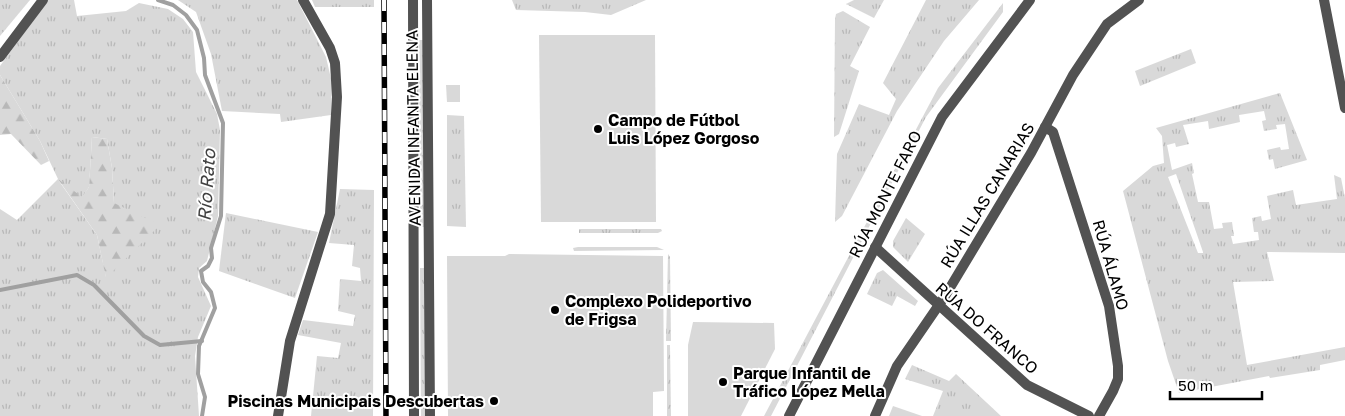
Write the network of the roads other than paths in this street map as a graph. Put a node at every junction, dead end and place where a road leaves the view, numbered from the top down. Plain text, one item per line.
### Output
1 (43, 0) edge
2 (303, 0) edge
3 (413, 0) edge
4 (1030, 0) edge
5 (1139, 0) edge
6 (1324, 0) edge
7 (427, 5) edge
8 (413, 12) junction
9 (0, 57) edge
10 (1345, 108) edge
11 (1045, 127) junction
12 (414, 246) junction
13 (429, 246) junction
14 (875, 247) junction
15 (938, 306) junction
16 (278, 416) edge
17 (414, 416) edge
18 (430, 416) edge
19 (789, 416) edge
20 (875, 416) edge
21 (1089, 416) edge
22 (1099, 416) edge

1 - 9 street
2 - 16 street
3 - 8 street, AVENIDA INFANTA ELENA
4 - 14 street, RÚA MONTE FARO
5 - 11 street, RÚA ILLAS CANARIAS
6 - 10 street
7 - 8 street, AVENIDA INFANTA ELENA
7 - 13 street, AVENIDA INFANTA ELENA
8 - 12 street, AVENIDA INFANTA ELENA
11 - 15 street, RÚA ILLAS CANARIAS
11 - 22 street, RÚA ÁLAMO
12 - 13 street, AVENIDA INFANTA ELENA
12 - 17 street, AVENIDA INFANTA ELENA
13 - 18 street, AVENIDA INFANTA ELENA
14 - 15 street, RÚA DO FRANCO
14 - 19 street, RÚA MONTE FARO
15 - 20 street, RÚA ILLAS CANARIAS
15 - 21 street, RÚA DO FRANCO

